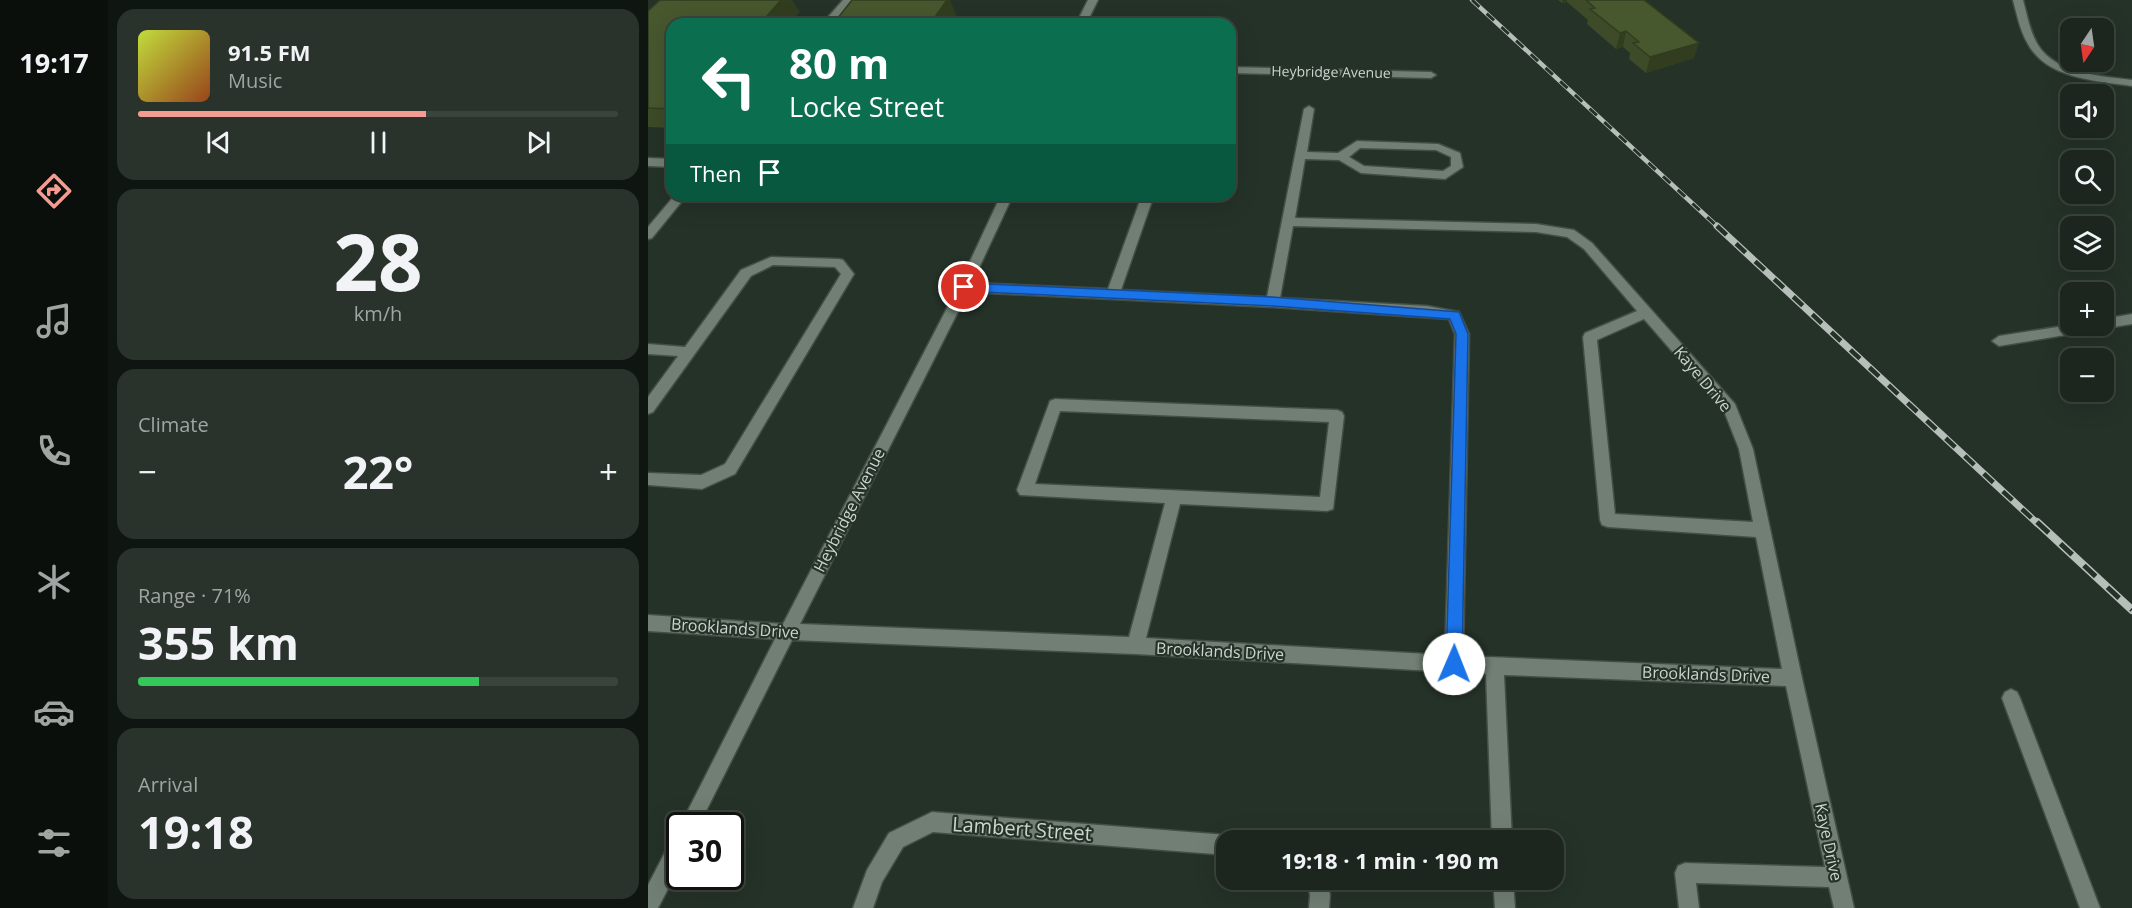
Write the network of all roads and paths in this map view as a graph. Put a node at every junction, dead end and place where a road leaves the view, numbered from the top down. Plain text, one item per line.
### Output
1 (848, 0) edge
2 (1093, 0) edge
3 (2018, 0) edge
4 (832, 18) edge
5 (1084, 18) edge
6 (1236, 70) edge
7 (1431, 75) dead end
8 (2132, 83) edge
9 (1309, 110) dead end
10 (1300, 155) junction
11 (1341, 157) junction
12 (648, 162) edge
13 (666, 163) edge
14 (676, 201) edge
15 (1004, 201) edge
16 (1146, 201) edge
17 (1287, 222) junction
18 (648, 235) edge
19 (964, 287) junction
20 (1113, 294) junction
21 (1272, 302) junction
22 (1646, 312) junction
23 (2132, 319) edge
24 (2114, 322) edge
25 (2060, 331) edge
26 (1999, 341) dead end
27 (648, 349) edge
28 (688, 352) junction
29 (648, 408) edge
30 (648, 479) edge
31 (1174, 497) junction
32 (1762, 530) junction
33 (648, 623) edge
34 (786, 632) junction
35 (1135, 646) junction
36 (1454, 664) junction
37 (1495, 665) junction
38 (1793, 678) junction
39 (2011, 698) dead end
40 (696, 812) edge
41 (1502, 830) edge
42 (1216, 844) edge
43 (666, 871) edge
44 (1837, 877) junction
45 (1318, 890) edge
46 (1503, 890) edge
47 (648, 906) edge
48 (863, 908) edge
49 (1319, 908) edge
50 (1504, 908) edge
51 (1689, 908) edge
52 (1844, 908) edge
53 (2090, 908) edge

1 - 4 street
2 - 5 street
3 - 8 street
6 - 7 street, Heybridge Avenue
9 - 10 street
10 - 11 street
10 - 17 street
11 - 11 street
12 - 13 street
14 - 18 street
15 - 19 street, Heybridge Avenue
16 - 20 street
17 - 21 street
17 - 22 street, Kaye Drive
19 - 20 street
19 - 34 street, Heybridge Avenue
20 - 21 street
21 - 36 street
22 - 32 street, Kaye Drive
22 - 32 street
23 - 24 street
25 - 26 street
27 - 28 street
28 - 29 street
28 - 30 street
31 - 31 street
31 - 35 street
32 - 38 street, Kaye Drive
33 - 34 street, Brooklands Drive
34 - 35 street, Brooklands Drive
34 - 40 street, Heybridge Avenue
35 - 36 street, Brooklands Drive
36 - 37 street, Brooklands Drive
37 - 38 street, Brooklands Drive
37 - 41 street
38 - 44 street, Kaye Drive
39 - 53 street
42 - 48 street, Lambert Street
43 - 47 street
44 - 51 street
44 - 52 street, Kaye Drive
45 - 49 street
46 - 50 street

